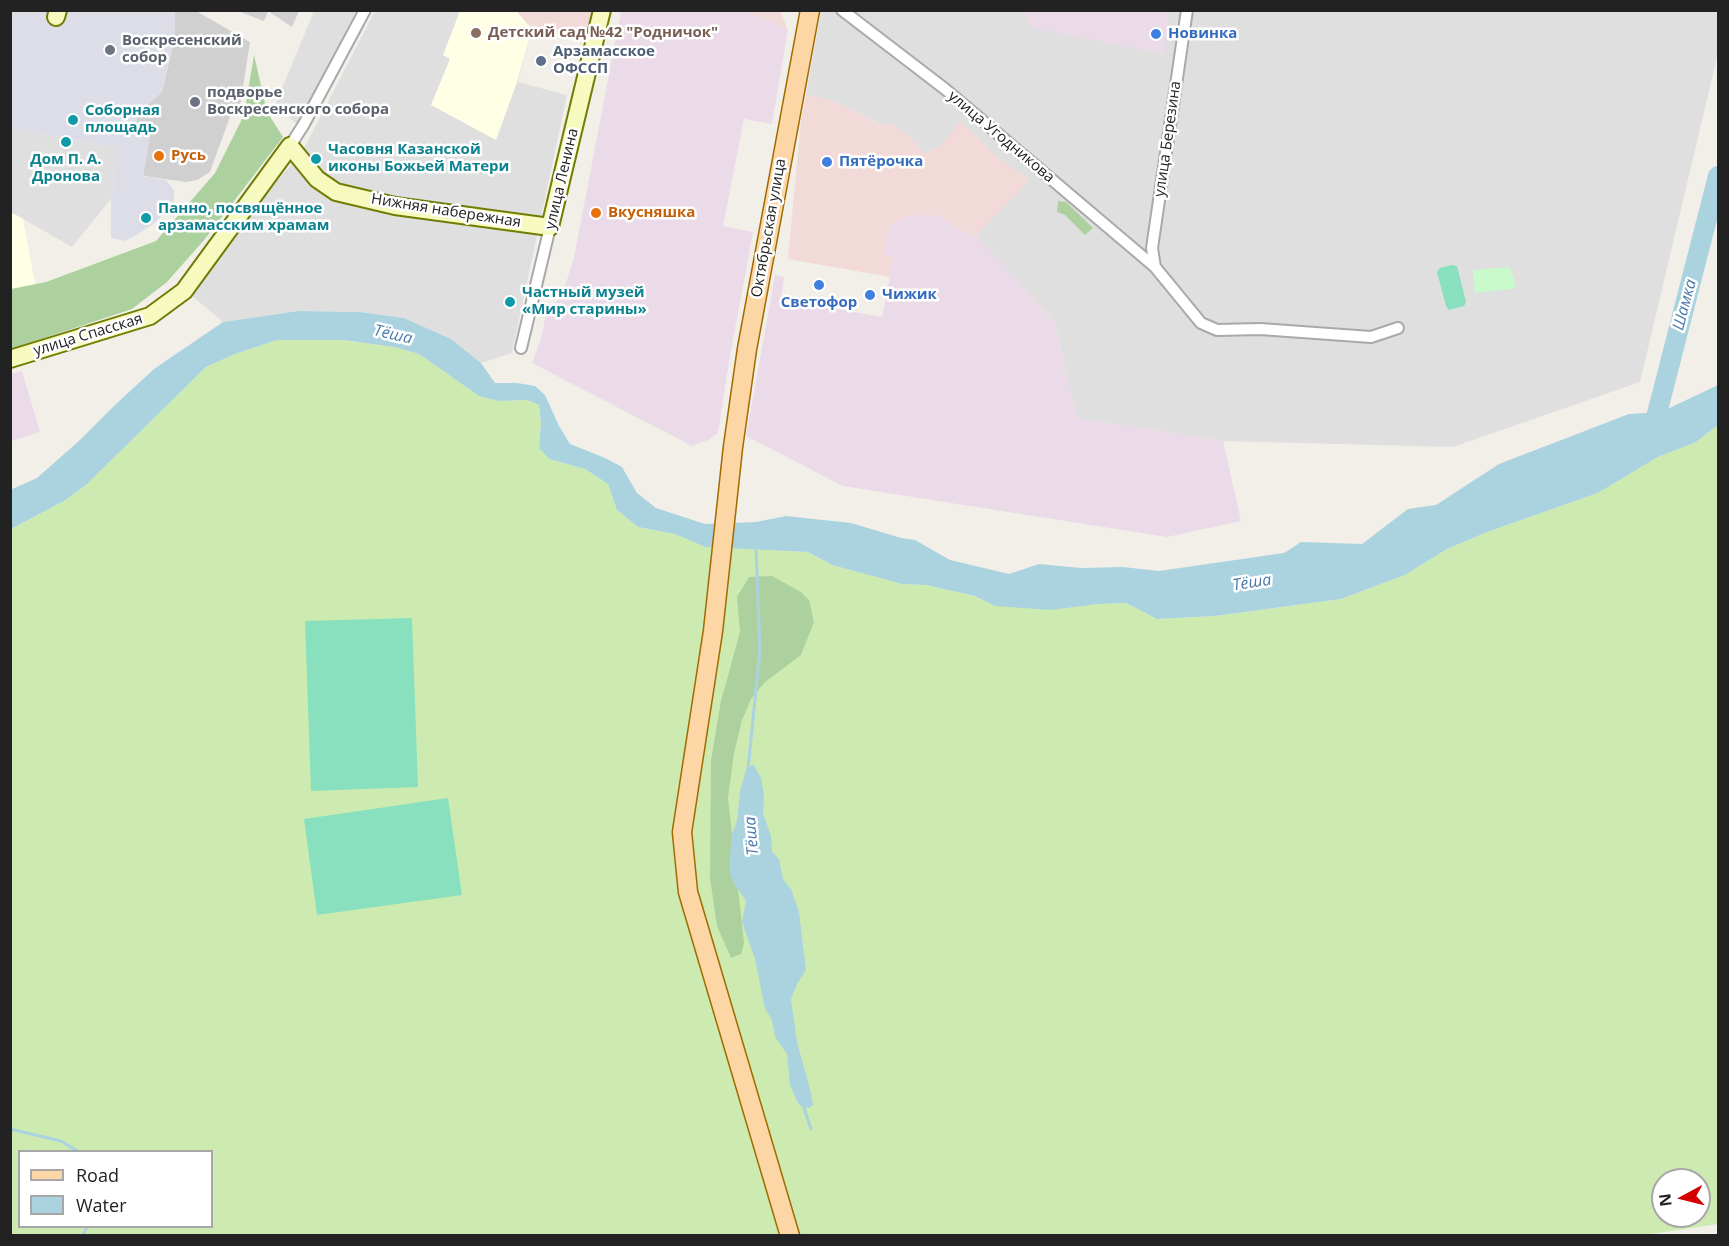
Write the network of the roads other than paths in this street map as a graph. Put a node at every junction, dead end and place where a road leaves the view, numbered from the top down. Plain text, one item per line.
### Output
1 (365, 10) edge
2 (602, 10) edge
3 (810, 10) edge
4 (842, 10) edge
5 (1187, 10) edge
6 (290, 146) junction
7 (550, 227) junction
8 (1155, 267) junction
9 (1398, 328) dead end
10 (521, 348) dead end
11 (10, 359) edge
12 (790, 1236) edge

1 - 6 street, улица Спасская
2 - 7 street, улица Ленина
3 - 12 main road, Октябрьская улица
4 - 8 street, улица Угодникова
5 - 8 street, улица Березина
6 - 7 street, Нижняя набережная
6 - 11 street, улица Спасская
7 - 10 street, улица Ленина
8 - 9 street

